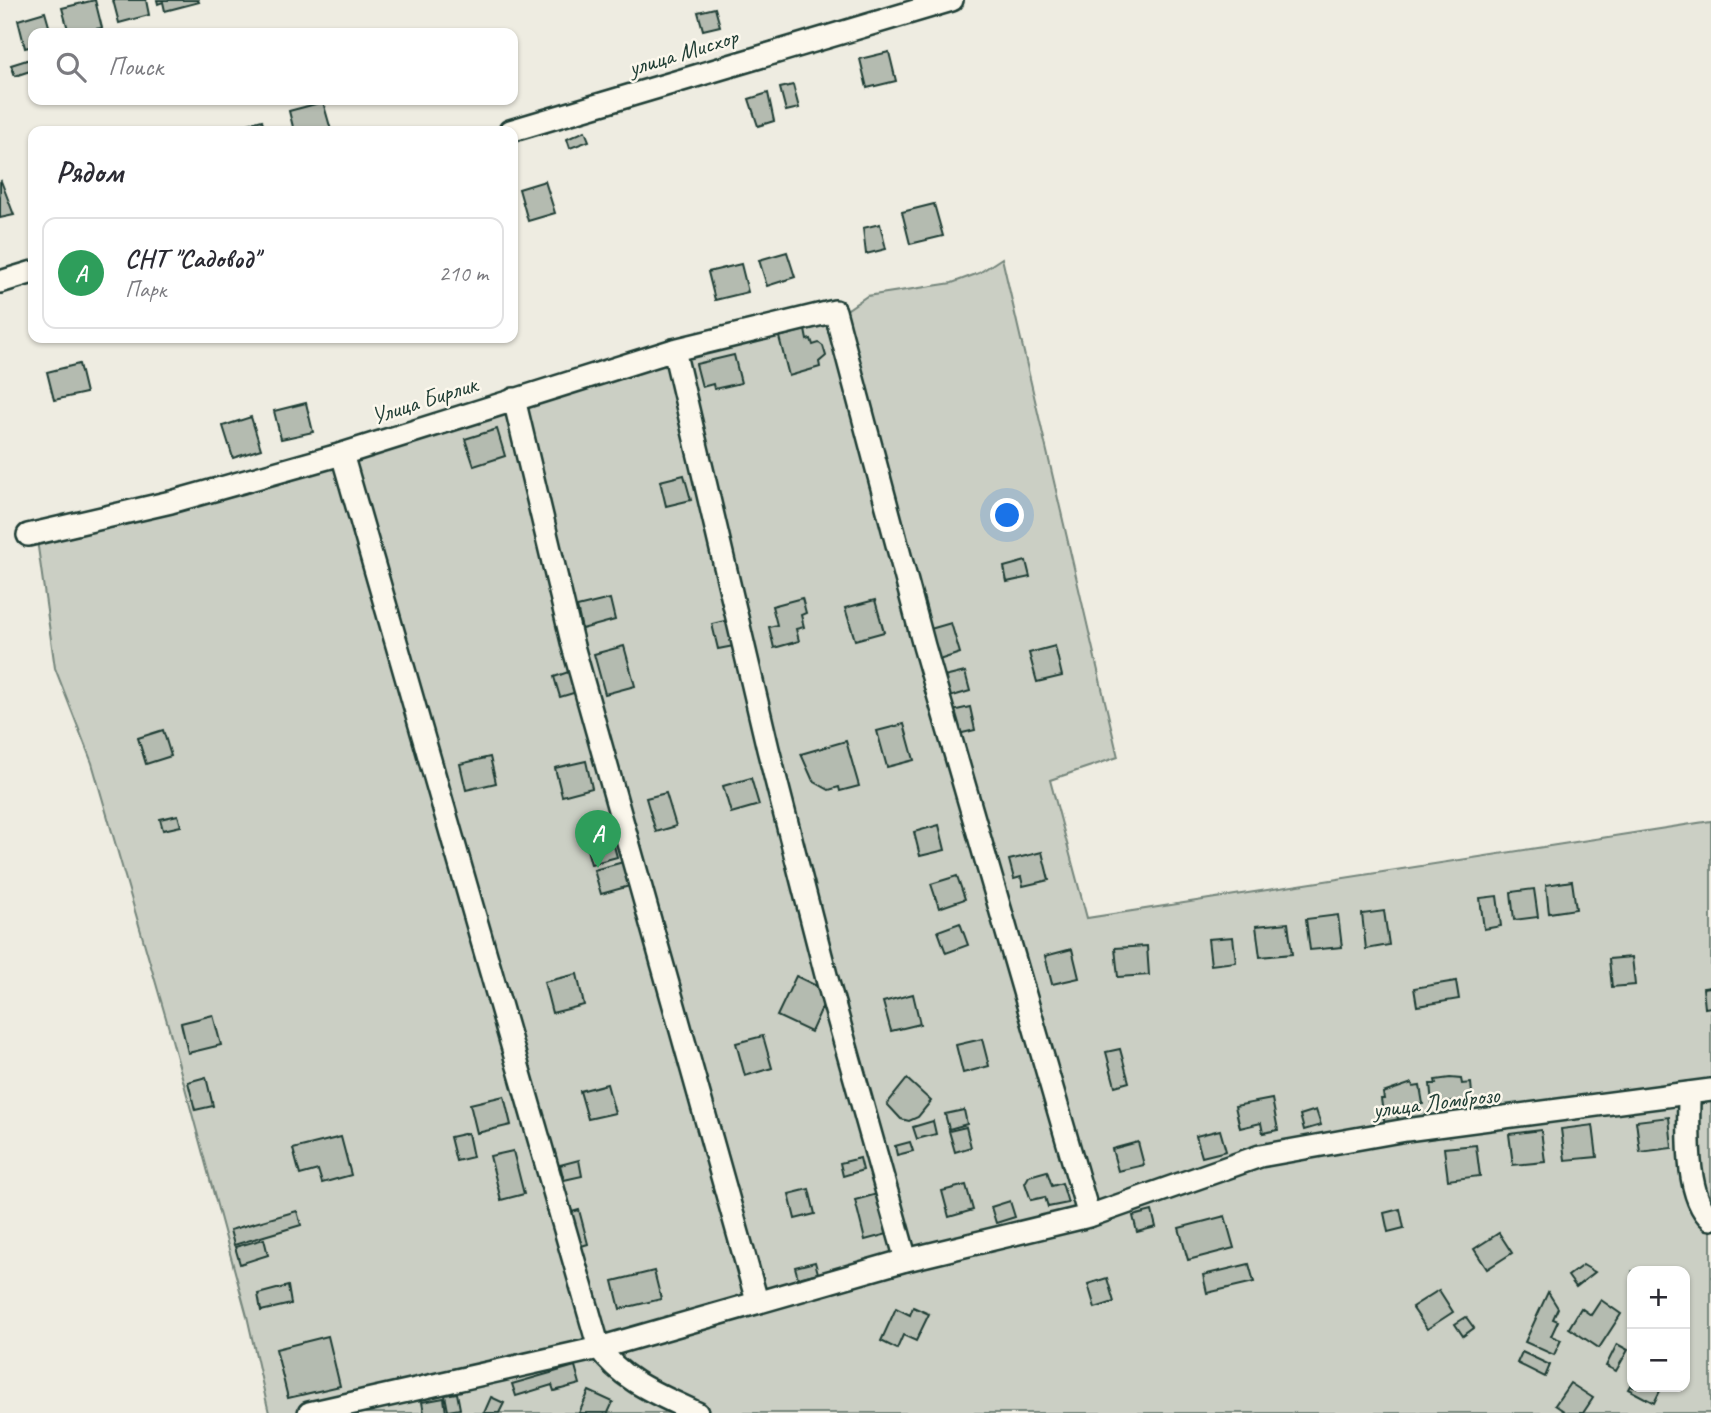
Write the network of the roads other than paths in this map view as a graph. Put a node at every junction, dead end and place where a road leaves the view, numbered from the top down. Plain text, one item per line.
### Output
1 (953, 0) edge
2 (518, 129) edge
3 (28, 274) edge
4 (0, 282) edge
5 (674, 350) junction
6 (514, 399) junction
7 (342, 454) junction
8 (29, 535) dead end
9 (1711, 1090) edge
10 (1689, 1093) junction
11 (1089, 1216) junction
12 (1711, 1219) edge
13 (906, 1260) junction
14 (757, 1301) junction
15 (599, 1348) junction
16 (310, 1413) edge
17 (697, 1413) edge

1 - 2 street, улица Мисхор
3 - 4 street
5 - 6 street, Улица Бирлик
5 - 11 street, Улица Бирлик
5 - 13 street
6 - 7 street, Улица Бирлик
6 - 14 street
7 - 8 street, Улица Бирлик
7 - 15 street
9 - 10 street, улица Ломброзо
10 - 11 street, улица Ломброзо
10 - 12 street
11 - 13 street, улица Ломброзо
13 - 14 street, улица Ломброзо
14 - 15 street, улица Ломброзо
15 - 16 street, улица Ломброзо
15 - 17 street

